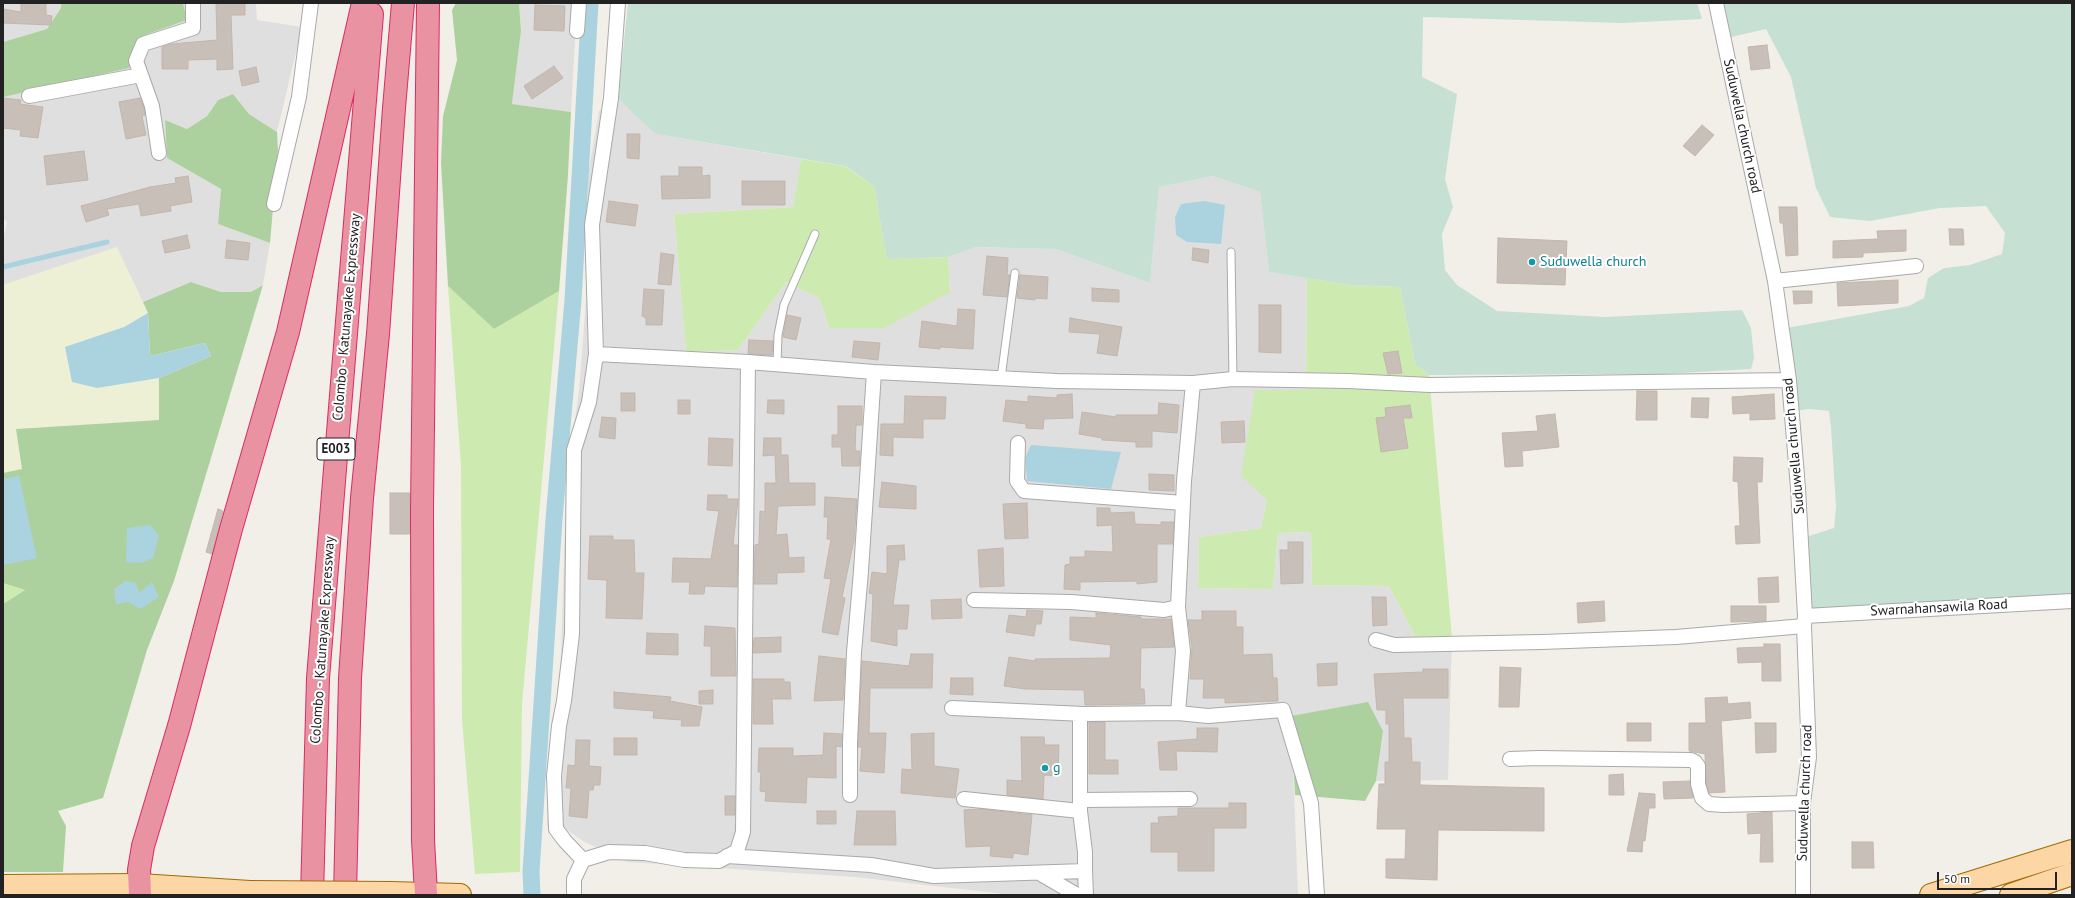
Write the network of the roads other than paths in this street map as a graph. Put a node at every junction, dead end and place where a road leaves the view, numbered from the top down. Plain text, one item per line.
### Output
1 (193, 3) edge
2 (311, 3) edge
3 (363, 3) edge
4 (373, 3) edge
5 (403, 3) edge
6 (428, 3) edge
7 (579, 3) edge
8 (618, 3) edge
9 (1716, 3) edge
10 (577, 31) dead end
11 (141, 75) junction
12 (29, 96) dead end
13 (159, 154) dead end
14 (274, 204) dead end
15 (815, 234) dead end
16 (1231, 252) dead end
17 (1916, 266) dead end
18 (1015, 273) dead end
19 (1775, 281) junction
20 (596, 354) junction
21 (748, 362) junction
22 (777, 365) junction
23 (874, 372) junction
24 (1001, 378) junction
25 (1233, 379) junction
26 (1789, 380) junction
27 (1194, 383) junction
28 (1018, 443) dead end
29 (1183, 503) junction
30 (974, 600) dead end
31 (2072, 601) edge
32 (1178, 607) junction
33 (1804, 621) junction
34 (1376, 640) dead end
35 (952, 708) dead end
36 (1178, 713) junction
37 (1080, 714) junction
38 (1510, 759) dead end
39 (850, 795) dead end
40 (964, 799) dead end
41 (1190, 799) dead end
42 (1803, 803) junction
43 (1080, 806) junction
44 (2072, 851) edge
45 (727, 856) junction
46 (583, 860) junction
47 (1086, 871) junction
48 (1041, 874) junction
49 (2072, 874) edge
50 (3, 886) edge
51 (49, 890) edge
52 (139, 890) edge
53 (396, 894) edge
54 (426, 894) junction
55 (312, 895) edge
56 (345, 895) edge
57 (460, 895) edge
58 (574, 895) edge
59 (1077, 895) edge
60 (1086, 895) edge
61 (1317, 895) edge
62 (1803, 895) edge
63 (1931, 895) edge
64 (2011, 895) edge

1 - 11 street
2 - 14 street
3 - 52 highway
4 - 55 highway, Colombo - Katunayake Expressway / E003
5 - 56 highway, Colombo - Katunayake Expressway / E003
6 - 54 highway
7 - 10 street
8 - 20 street
9 - 19 street, Suduwella church road
11 - 12 street
11 - 13 street
15 - 22 lane
16 - 25 lane
17 - 19 street
18 - 24 lane
19 - 26 street, Suduwella church road
20 - 21 street
20 - 46 street
21 - 22 street
21 - 45 street
22 - 23 street
23 - 24 street
23 - 39 street
24 - 27 street
25 - 26 street
25 - 27 street
26 - 33 street, Suduwella church road
27 - 29 street
28 - 29 street
29 - 32 street
30 - 32 street
31 - 33 street, Swarnahansawila Road
32 - 36 street
33 - 34 street, Swarnahansawila Road
33 - 42 street, Suduwella church road
35 - 37 street
36 - 37 street
36 - 61 street
37 - 43 street
38 - 42 street
40 - 43 street
41 - 43 street
42 - 62 street, Suduwella church road
43 - 47 street
44 - 63 main road
45 - 46 street
45 - 48 street
46 - 58 street
47 - 48 street
47 - 60 street
48 - 59 street
49 - 64 main road
50 - 51 main road
51 - 52 main road
52 - 53 main road, bridge
53 - 54 main road
54 - 57 main road

